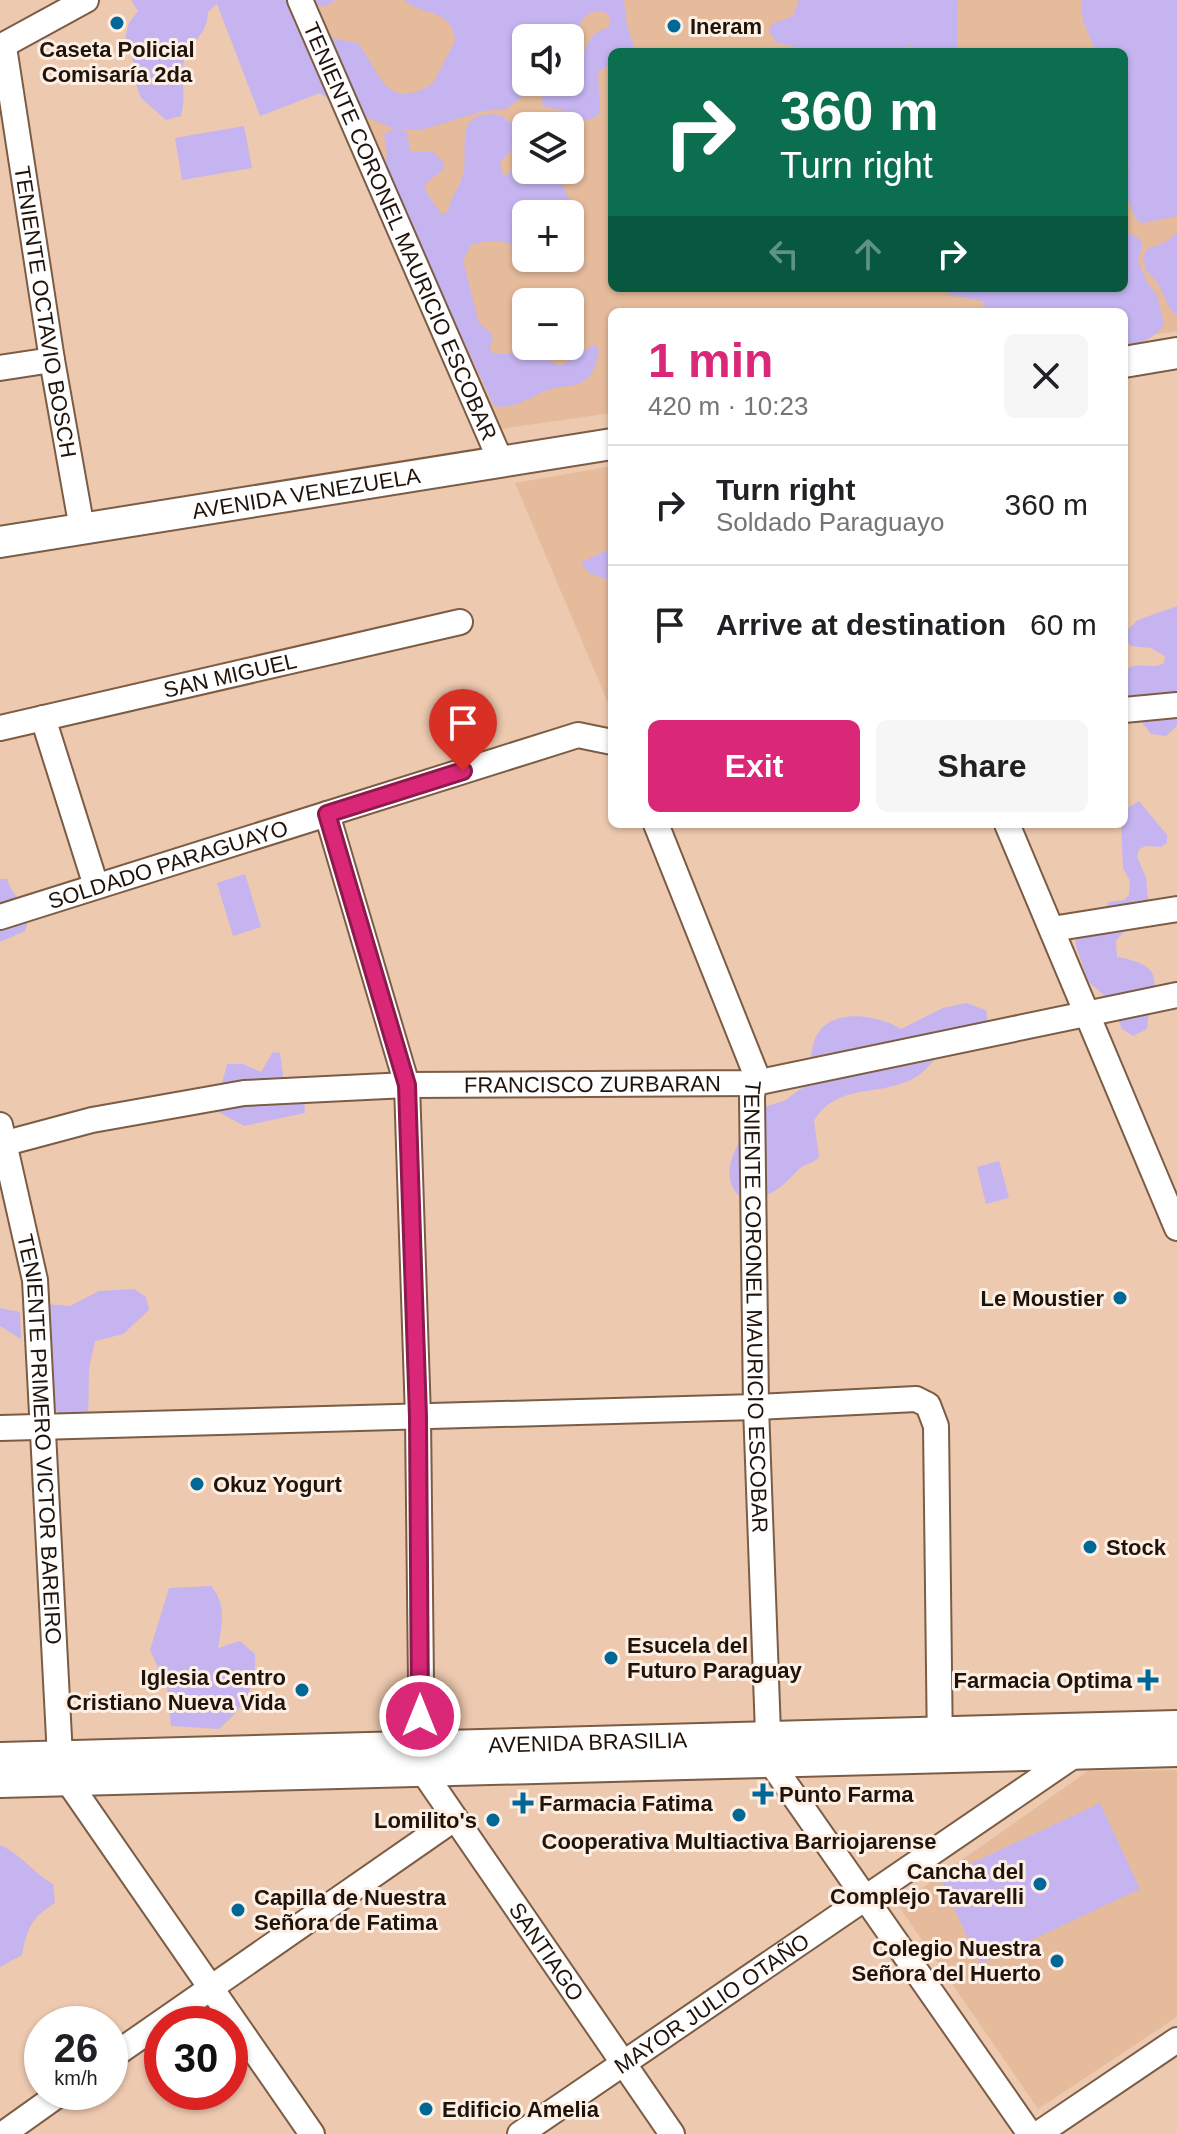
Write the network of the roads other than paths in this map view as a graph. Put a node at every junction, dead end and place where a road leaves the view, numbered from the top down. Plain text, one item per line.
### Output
1 (86, 0) edge
2 (300, 0) edge
3 (2, 47) edge
4 (1177, 353) edge
5 (52, 360) junction
6 (1128, 361) edge
7 (0, 368) edge
8 (608, 445) edge
9 (501, 462) junction
10 (82, 529) junction
11 (0, 542) edge
12 (460, 622) dead end
13 (1177, 705) edge
14 (1128, 710) edge
15 (43, 718) junction
16 (0, 728) edge
17 (608, 741) edge
18 (327, 814) junction
19 (658, 828) edge
20 (1009, 828) edge
21 (96, 886) junction
22 (1177, 909) edge
23 (0, 917) edge
24 (1052, 929) junction
25 (1177, 995) edge
26 (1087, 1016) junction
27 (755, 1083) junction
28 (407, 1085) junction
29 (3, 1134) edge
30 (1177, 1228) edge
31 (756, 1407) junction
32 (418, 1417) junction
33 (42, 1427) junction
34 (0, 1428) edge
35 (1177, 1726) edge
36 (1082, 1740) junction
37 (940, 1744) junction
38 (769, 1749) junction
39 (1177, 1751) edge
40 (0, 1758) edge
41 (421, 1758) junction
42 (63, 1768) junction
43 (0, 1782) edge
44 (454, 1819) junction
45 (866, 1896) junction
46 (211, 1986) junction
47 (1177, 2040) edge
48 (128, 2045) edge
49 (625, 2063) junction
50 (37, 2110) edge
51 (3, 2134) edge
52 (312, 2134) edge
53 (520, 2134) edge
54 (672, 2134) edge
55 (1030, 2134) edge
56 (1038, 2134) edge

1 - 3 street
2 - 9 street, TENIENTE CORONEL MAURICIO ESCOBAR
3 - 5 street, TENIENTE OCTAVIO BOSCH
4 - 6 main road
5 - 7 street
5 - 10 street, TENIENTE OCTAVIO BOSCH
8 - 9 main road, AVENIDA VENEZUELA
9 - 10 main road, AVENIDA VENEZUELA
10 - 11 main road, AVENIDA VENEZUELA
12 - 15 street, SAN MIGUEL
13 - 14 street
15 - 16 street, SAN MIGUEL
15 - 21 street
17 - 18 street, SOLDADO PARAGUAYO
18 - 21 street, SOLDADO PARAGUAYO
18 - 28 street
19 - 27 street, TENIENTE CORONEL MAURICIO ESCOBAR
20 - 24 street
21 - 23 street, SOLDADO PARAGUAYO
22 - 24 street
24 - 26 street
25 - 26 street, FRANCISCO ZURBARAN
26 - 27 street, FRANCISCO ZURBARAN
26 - 30 street
27 - 28 street, FRANCISCO ZURBARAN
27 - 31 street, TENIENTE CORONEL MAURICIO ESCOBAR
28 - 29 street, FRANCISCO ZURBARAN
28 - 32 street
29 - 33 street, TENIENTE PRIMERO VICTOR BAREIRO
31 - 32 street
31 - 37 street
31 - 38 street, TENIENTE CORONEL MAURICIO ESCOBAR
32 - 33 street
32 - 41 street
33 - 34 street
33 - 42 street, TENIENTE PRIMERO VICTOR BAREIRO
35 - 36 main road, AVENIDA BRASILIA
36 - 37 main road, AVENIDA BRASILIA
36 - 39 main road, AVENIDA BRASILIA
36 - 45 street, MAYOR JULIO OTAÑO
37 - 38 main road, AVENIDA BRASILIA
38 - 41 main road, AVENIDA BRASILIA
38 - 45 street
40 - 42 main road, AVENIDA BRASILIA
41 - 42 main road, AVENIDA BRASILIA
41 - 44 street, SANTIAGO
42 - 43 main road, AVENIDA BRASILIA
42 - 46 street
44 - 46 street
44 - 49 street, SANTIAGO
45 - 49 street, MAYOR JULIO OTAÑO
45 - 55 street
46 - 48 street
46 - 52 street
47 - 56 street
49 - 53 street, MAYOR JULIO OTAÑO
49 - 54 street, SANTIAGO
50 - 51 street

